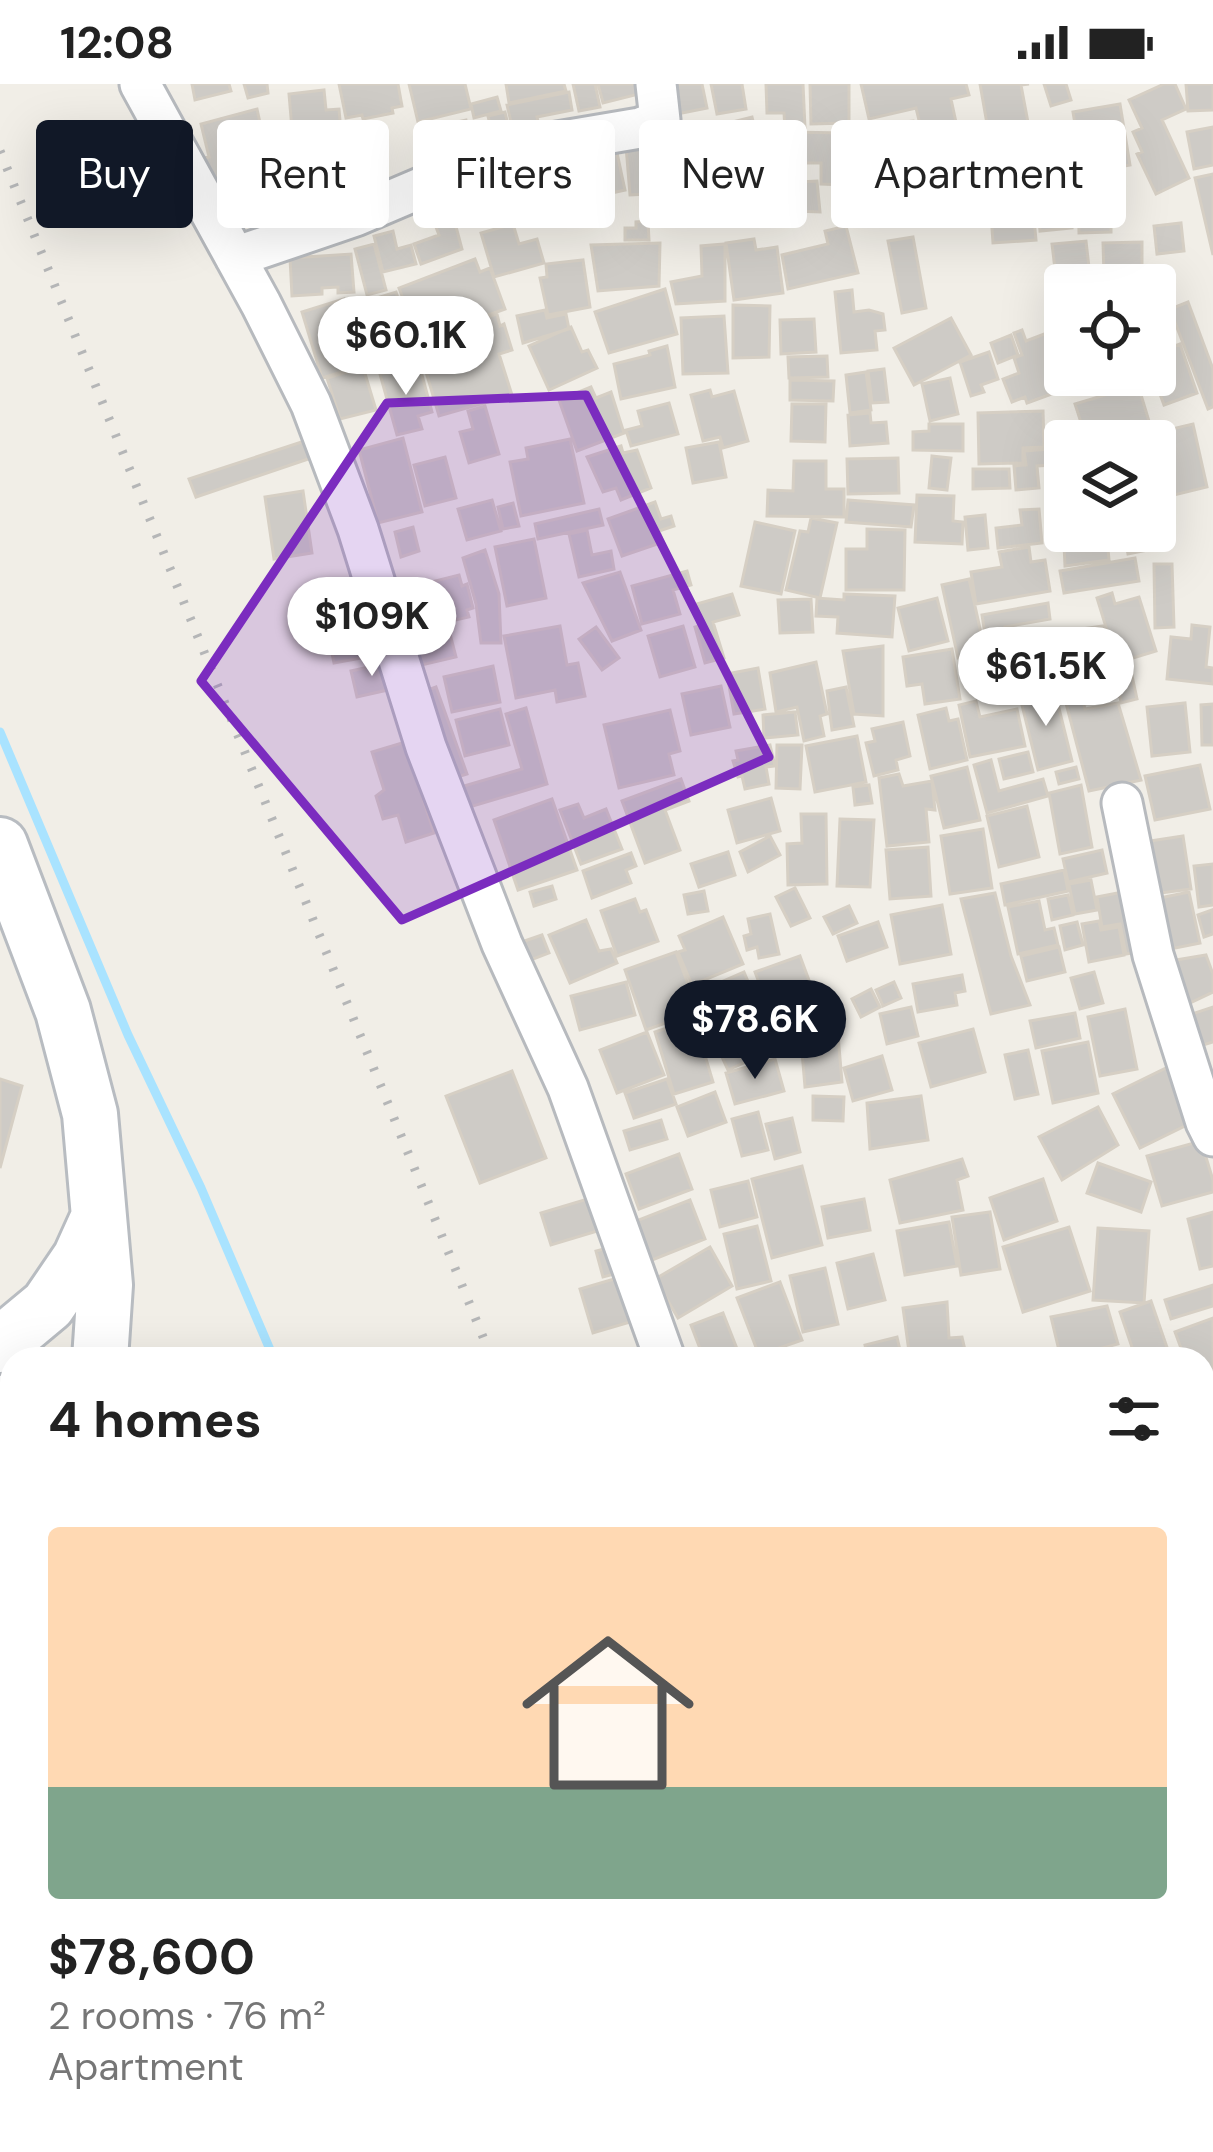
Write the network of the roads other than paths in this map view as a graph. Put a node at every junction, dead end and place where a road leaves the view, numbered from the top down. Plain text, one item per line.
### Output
1 (140, 84) edge
2 (656, 84) edge
3 (235, 257) junction
4 (1122, 802) dead end
5 (0, 845) edge
6 (1213, 1136) edge
7 (100, 1214) junction
8 (0, 1345) edge
9 (101, 1347) edge
10 (661, 1347) edge

1 - 3 street
2 - 3 street
3 - 10 street
4 - 6 street
5 - 7 street
7 - 8 street
7 - 9 street

